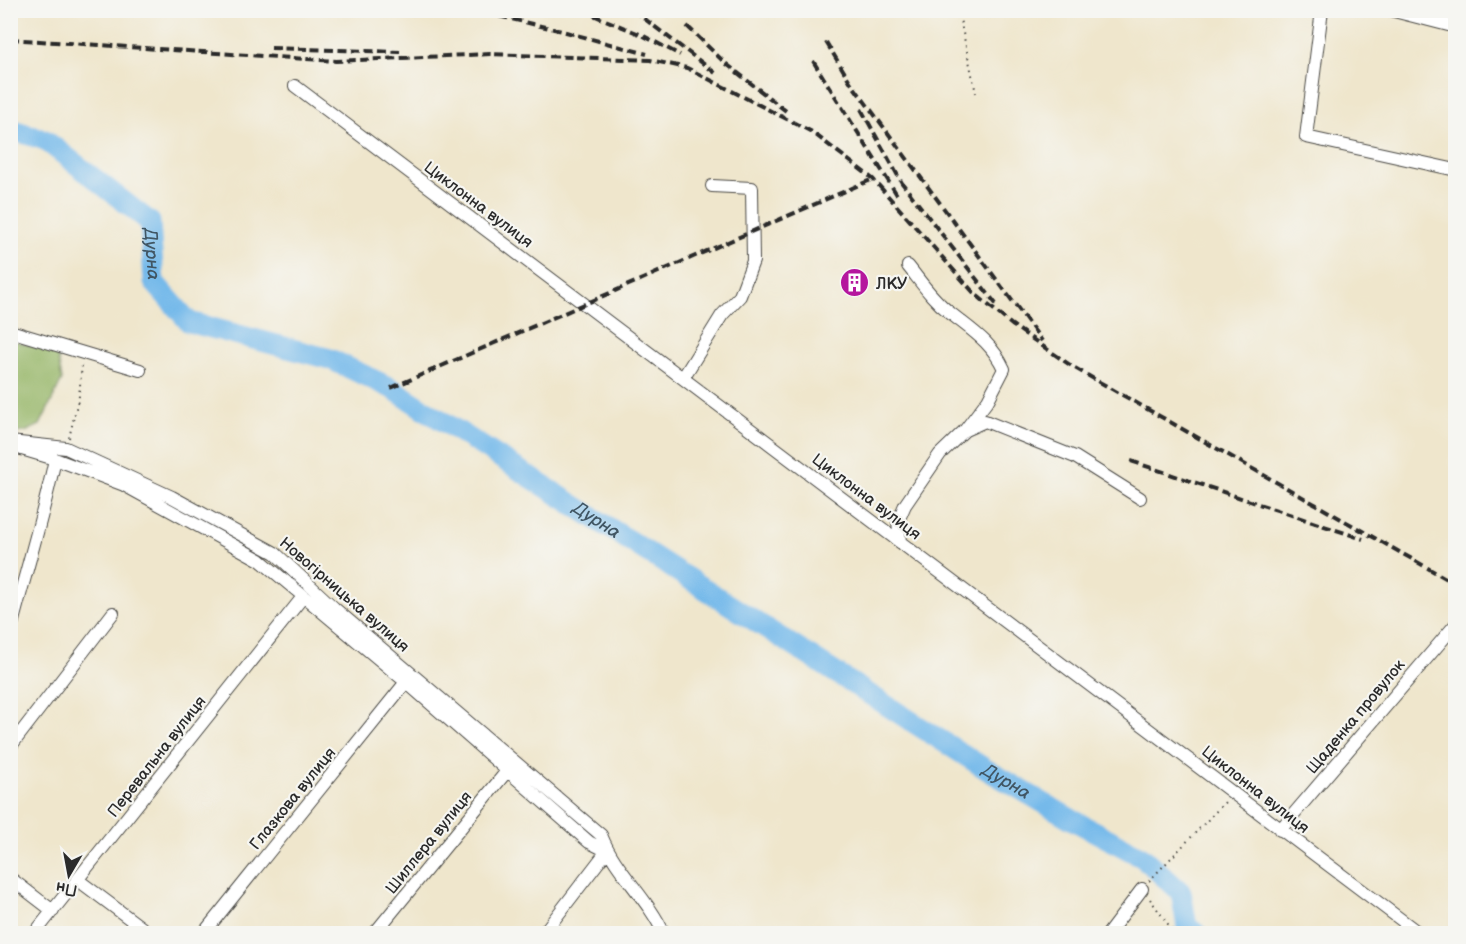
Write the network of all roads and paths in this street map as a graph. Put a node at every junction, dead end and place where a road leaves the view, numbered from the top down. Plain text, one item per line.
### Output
1 (958, 10) edge
2 (1322, 10) edge
3 (1390, 10) edge
4 (1455, 27) edge
5 (295, 86) dead end
6 (976, 93) dead end
7 (1455, 170) edge
8 (712, 186) dead end
9 (908, 266) dead end
10 (10, 331) edge
11 (85, 354) junction
12 (140, 370) dead end
13 (683, 378) junction
14 (966, 430) junction
15 (10, 444) edge
16 (66, 448) junction
17 (55, 459) junction
18 (1140, 498) dead end
19 (900, 542) junction
20 (302, 598) junction
21 (113, 613) dead end
22 (1455, 624) edge
23 (10, 632) edge
24 (406, 682) junction
25 (10, 747) edge
26 (507, 771) junction
27 (1235, 792) junction
28 (1280, 830) junction
29 (608, 851) junction
30 (1154, 874) dead end
31 (10, 878) edge
32 (78, 880) junction
33 (1142, 889) joint
34 (52, 911) junction
35 (34, 933) edge
36 (150, 933) edge
37 (203, 933) edge
38 (374, 933) edge
39 (543, 933) edge
40 (664, 933) edge
41 (1108, 933) edge
42 (1175, 933) edge
43 (1420, 933) edge

1 - 6 path
2 - 7 street
3 - 4 street
5 - 13 street, Циклонна вулиця
8 - 13 street
9 - 14 street
10 - 11 street
11 - 12 street
11 - 16 path
13 - 19 street, Циклонна вулиця
14 - 18 street
14 - 19 street
15 - 16 street, Новогірницька вулиця
15 - 17 street, Новогірницька вулиця
16 - 29 street, Новогірницька вулиця
17 - 20 street, Новогірницька вулиця
17 - 23 street
19 - 27 street, Циклонна вулиця
20 - 24 street, Новогірницька вулиця
20 - 32 street, Перевальна вулиця
21 - 25 street
22 - 28 street, Щаденка провулок
24 - 26 street, Новогірницька вулиця
24 - 37 street, Глазкова вулиця
26 - 29 street, Новогірницька вулиця
26 - 38 street, Шиллера вулиця
27 - 28 street, Циклонна вулиця
27 - 30 path
28 - 43 street, Циклонна вулиця
29 - 39 street
29 - 40 street, Новогірницька вулиця
31 - 34 street
32 - 34 street, Перевальна вулиця
32 - 36 street
33 - 41 street
33 - 42 path
34 - 35 street, Перевальна вулиця

